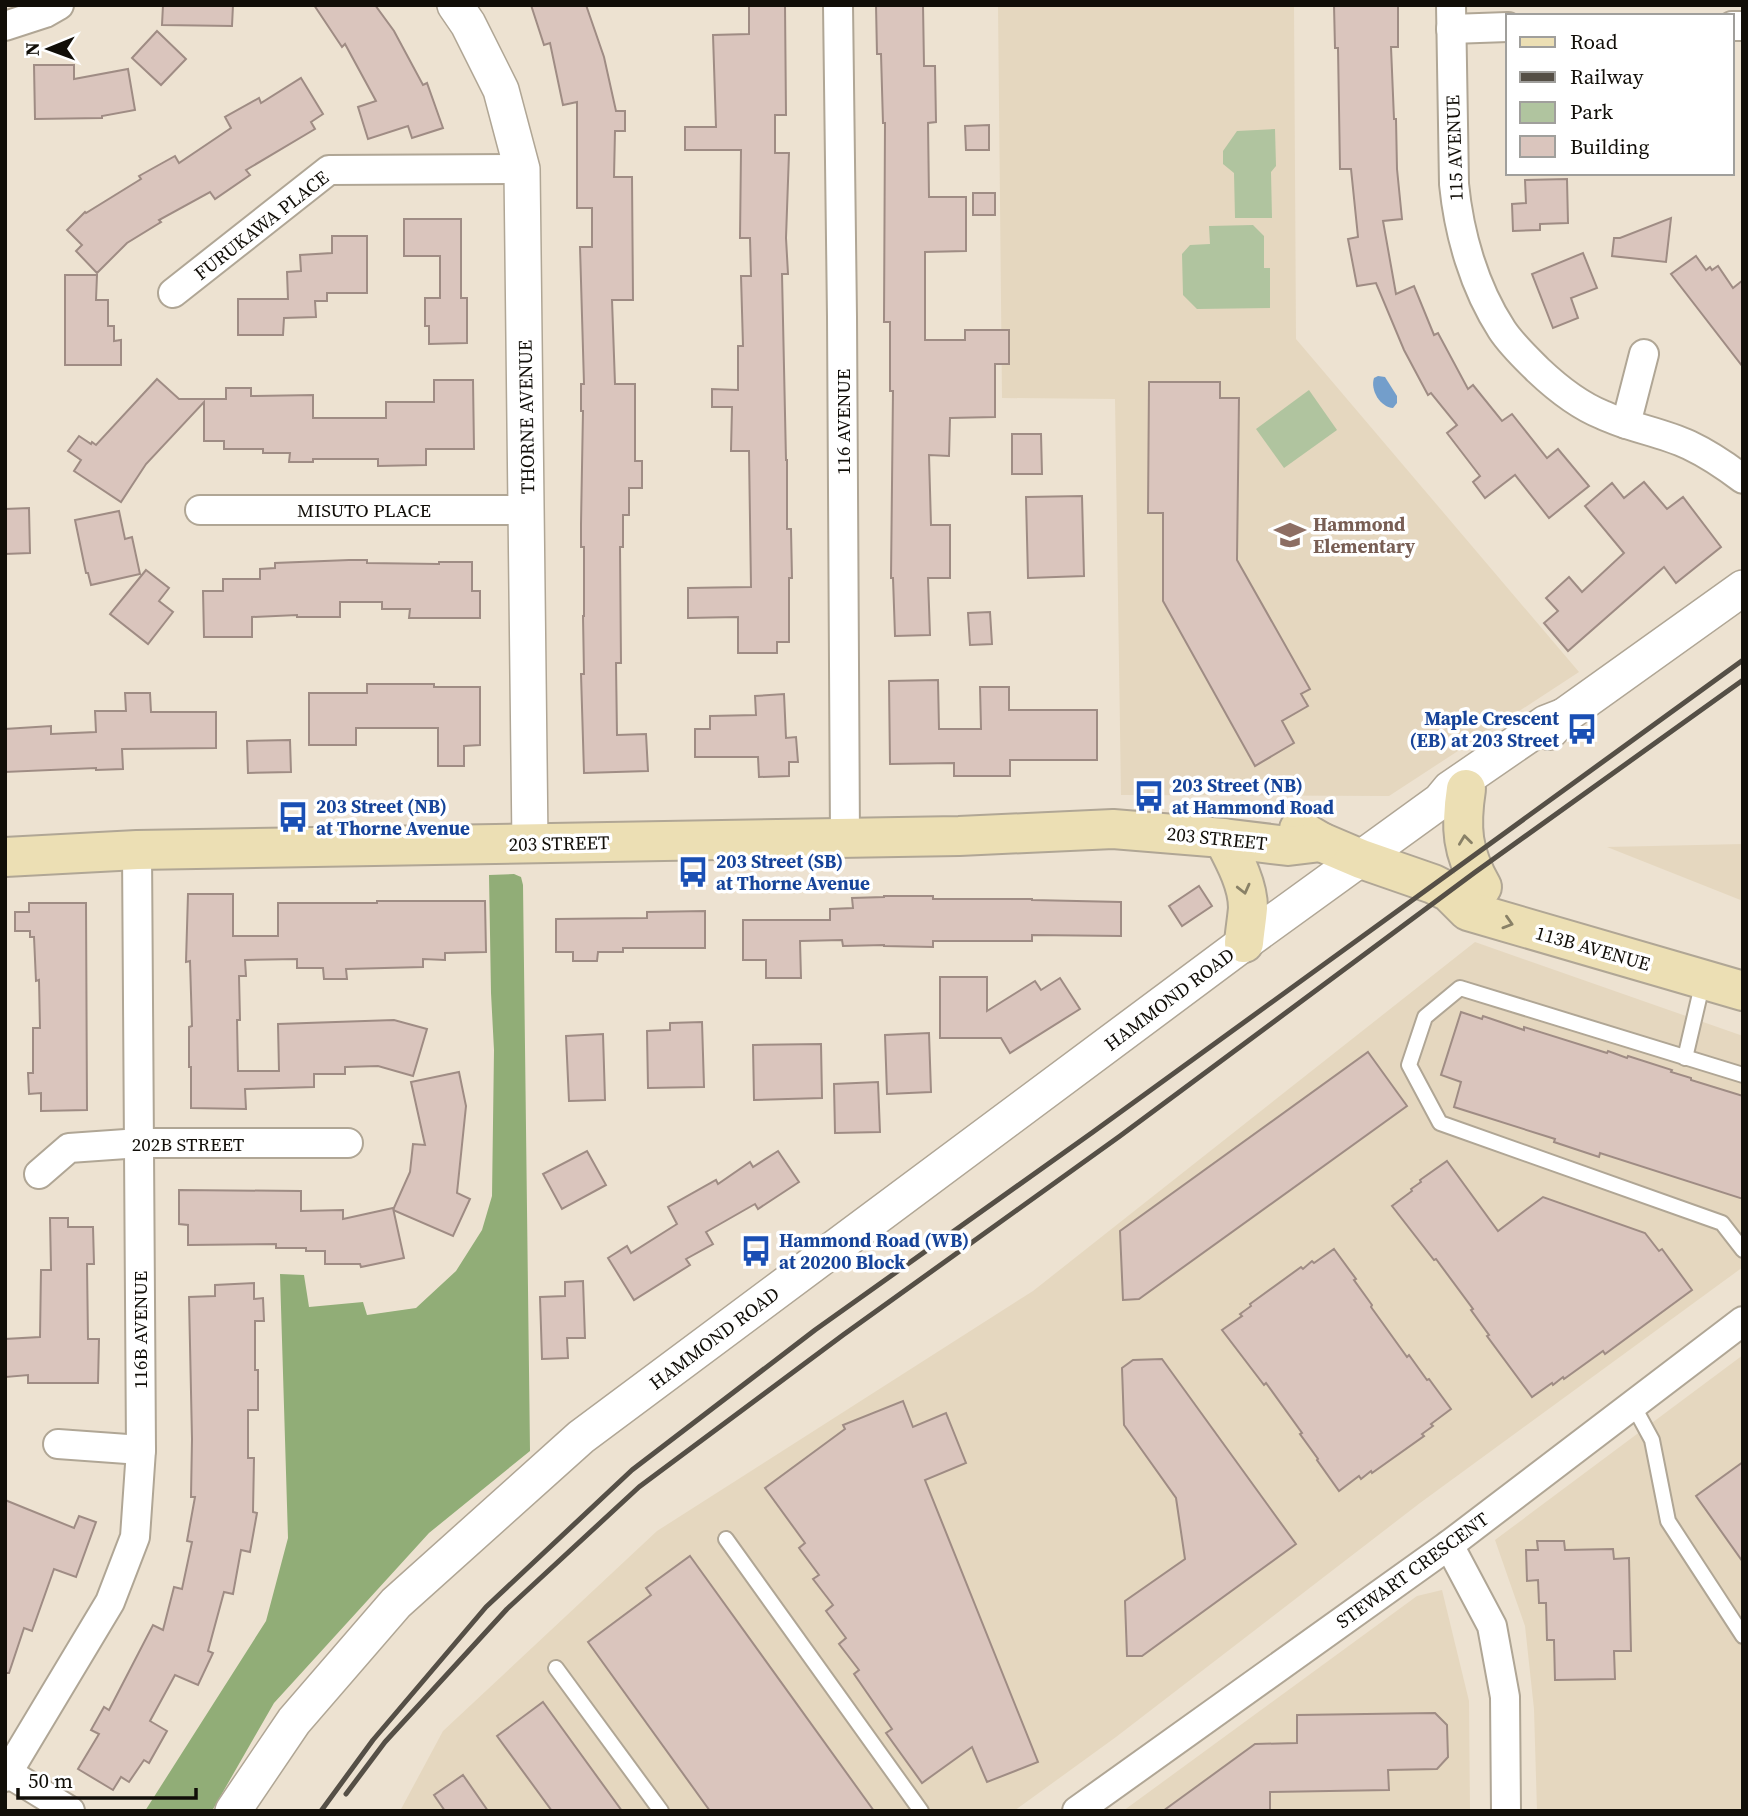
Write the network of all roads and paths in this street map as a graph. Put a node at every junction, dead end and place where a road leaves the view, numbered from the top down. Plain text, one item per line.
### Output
1 (59, 5) edge
2 (455, 5) edge
3 (838, 5) edge
4 (1451, 17) edge
5 (5, 26) edge
6 (1506, 27) edge
7 (522, 169) junction
8 (173, 293) dead end
9 (1644, 354) dead end
10 (1626, 424) junction
11 (1743, 479) edge
12 (200, 510) dead end
13 (527, 510) junction
14 (1743, 588) edge
15 (1453, 795) junction
16 (1113, 829) junction
17 (845, 838) junction
18 (1223, 838) junction
19 (1321, 842) junction
20 (530, 843) junction
21 (137, 850) junction
22 (5, 857) edge
23 (1361, 859) junction
24 (1465, 890) junction
25 (1244, 943) junction
26 (1743, 968) edge
27 (1704, 979) junction
28 (1743, 991) edge
29 (1685, 1058) junction
30 (1743, 1076) edge
31 (140, 1143) junction
32 (348, 1143) dead end
33 (39, 1174) dead end
34 (1742, 1248) edge
35 (1743, 1321) edge
36 (1633, 1405) junction
37 (58, 1444) dead end
38 (141, 1450) junction
39 (726, 1539) dead end
40 (1449, 1545) junction
41 (1743, 1636) edge
42 (556, 1668) dead end
43 (6, 1775) edge
44 (71, 1811) edge
45 (233, 1811) edge
46 (661, 1811) edge
47 (922, 1811) edge
48 (1077, 1811) edge
49 (1506, 1811) edge

1 - 5 street
2 - 7 street, THORNE AVENUE
3 - 17 street, 116 AVENUE
4 - 6 street
4 - 10 street, 115 AVENUE
7 - 8 street, FURUKAWA PLACE
7 - 13 street, THORNE AVENUE
9 - 10 street
10 - 11 street, 115 AVENUE
12 - 13 street, MISUTO PLACE
13 - 20 street, THORNE AVENUE
14 - 15 street, HAMMOND ROAD
15 - 23 street, HAMMOND ROAD
24 -> 15 main road
16 - 17 main road, 203 STREET
16 - 18 main road, 203 STREET
16 - 19 main road, 203 STREET
17 - 20 main road, 203 STREET
18 - 19 main road, 203 STREET
18 -> 25 main road
19 - 23 main road, 203 STREET
20 - 21 main road, 203 STREET
21 - 22 main road, 203 STREET
21 - 31 street, 116B AVENUE
23 - 24 main road, 113B AVENUE
23 - 25 street, HAMMOND ROAD
24 - 26 main road, 113B AVENUE
24 -> 27 main road, 113B AVENUE
25 - 45 street, HAMMOND ROAD
27 - 28 main road, 113B AVENUE
27 - 29 lane
29 - 30 lane
29 - 34 lane
31 - 32 street, 202B STREET
31 - 33 street, 202B STREET
31 - 38 street, 116B AVENUE
35 - 36 street, STEWART CRESCENT
36 - 40 street, STEWART CRESCENT
36 - 41 lane
37 - 38 street
38 - 43 street, 116B AVENUE
39 - 47 lane
40 - 48 street, STEWART CRESCENT
40 - 49 street
42 - 46 lane
43 - 44 street

